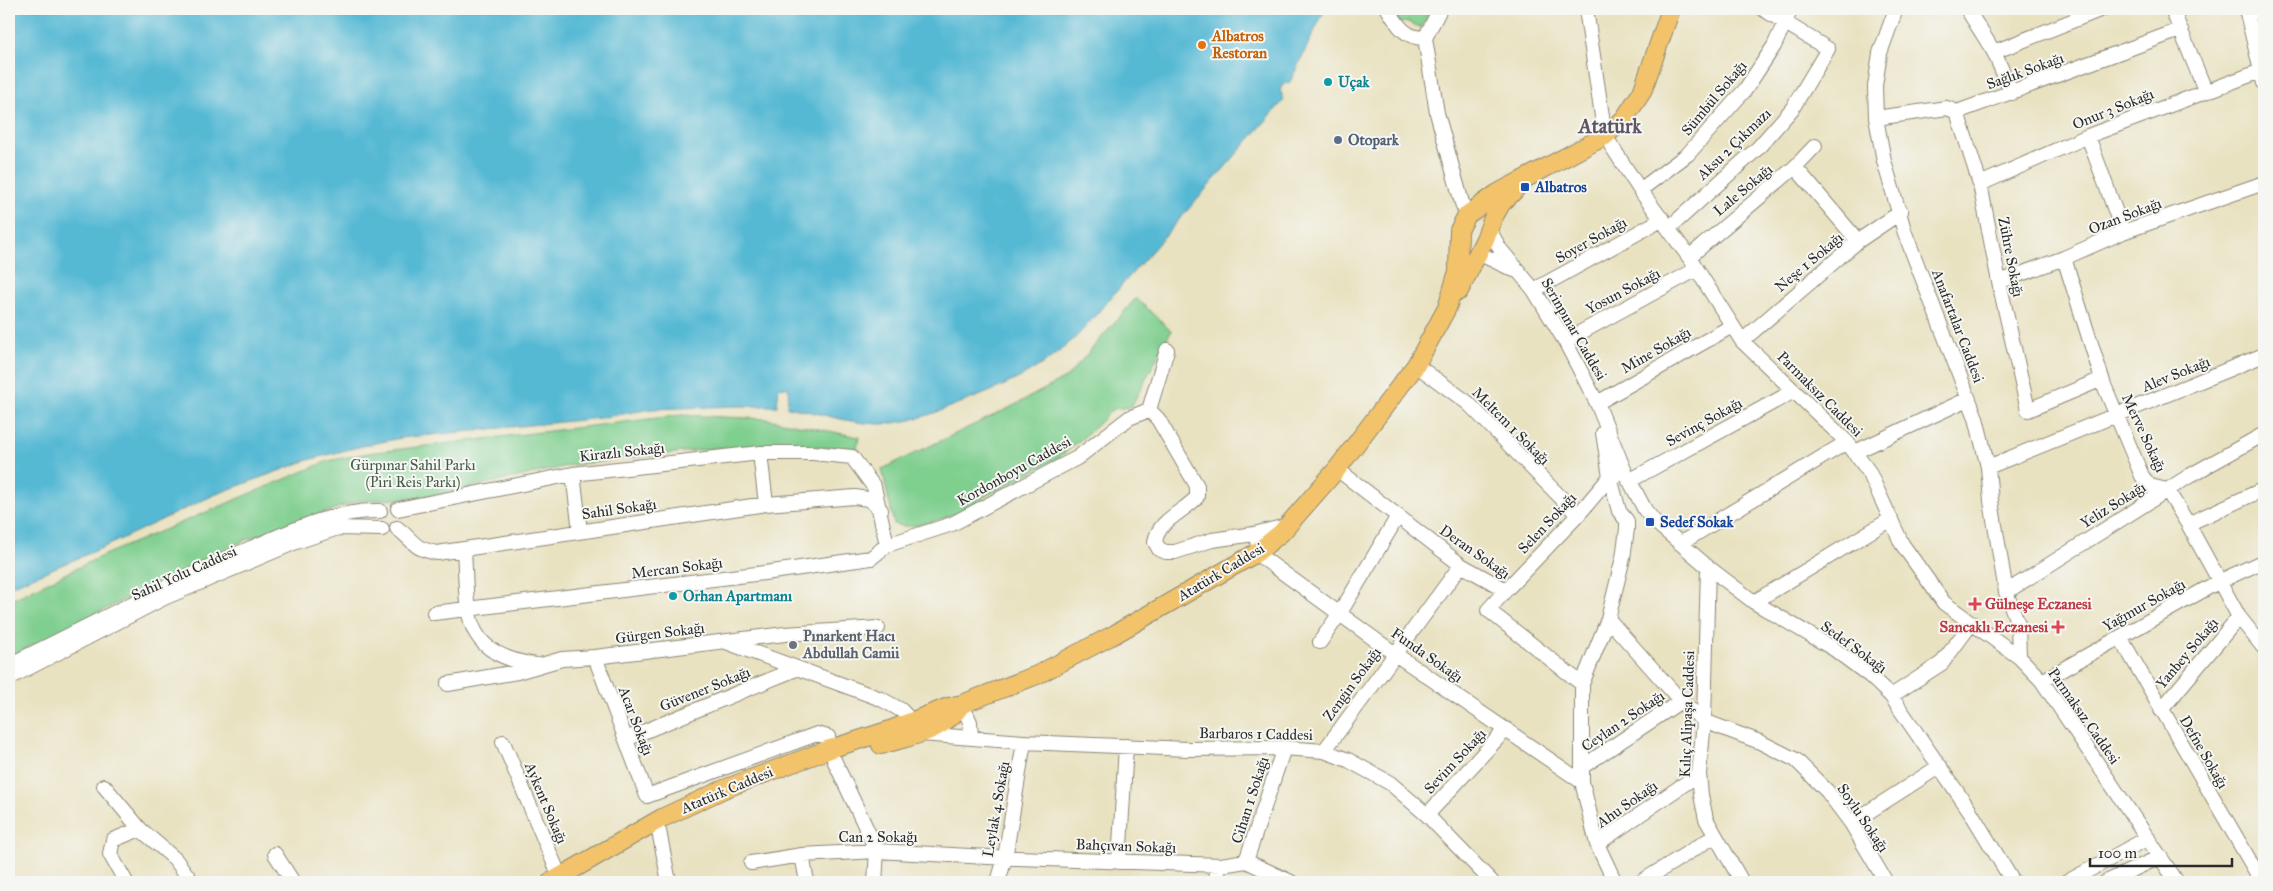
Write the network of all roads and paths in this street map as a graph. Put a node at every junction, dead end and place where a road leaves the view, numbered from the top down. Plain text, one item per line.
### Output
1 (1388, 9) edge
2 (1440, 9) edge
3 (1586, 9) edge
4 (1671, 9) edge
5 (1763, 9) edge
6 (1792, 9) edge
7 (1896, 9) edge
8 (1968, 9) edge
9 (2102, 9) edge
10 (2172, 9) edge
11 (2264, 9) edge
12 (2247, 12) edge
13 (1784, 23) junction
14 (2180, 30) junction
15 (1425, 38) junction
16 (1994, 52) junction
17 (2262, 77) edge
18 (2205, 90) junction
19 (2012, 93) junction
20 (1957, 112) junction
21 (1876, 118) junction
22 (1606, 136) junction
23 (2088, 136) junction
24 (1815, 146) dead end
25 (1795, 167) junction
26 (1522, 182) junction
27 (2264, 183) edge
28 (1980, 184) junction
29 (1640, 190) junction
30 (1900, 212) junction
31 (1467, 215) junction
32 (1666, 224) junction
33 (1489, 228) junction
34 (2123, 232) junction
35 (1459, 241) junction
36 (1858, 241) junction
37 (1478, 253) junction
38 (1689, 257) junction
39 (2064, 258) junction
40 (1697, 270) junction
41 (1520, 273) junction
42 (1999, 282) junction
43 (1534, 290) junction
44 (1447, 308) junction
45 (1732, 326) junction
46 (1565, 341) junction
47 (1742, 341) junction
48 (1167, 350) dead end
49 (2264, 356) edge
50 (1416, 365) junction
51 (2102, 379) junction
52 (1794, 391) junction
53 (1968, 399) junction
54 (1597, 403) junction
55 (1149, 410) junction
56 (2117, 416) junction
57 (2264, 434) edge
58 (1851, 447) junction
59 (760, 453) junction
60 (1988, 468) junction
61 (1337, 469) junction
62 (860, 470) junction
63 (572, 474) junction
64 (1610, 477) junction
65 (1630, 482) junction
66 (2264, 489) edge
67 (2167, 490) junction
68 (855, 497) junction
69 (1617, 503) junction
70 (766, 504) junction
71 (398, 509) junction
72 (881, 510) junction
73 (1645, 510) junction
74 (380, 511) junction
75 (1578, 515) junction
76 (1398, 516) junction
77 (1891, 519) junction
78 (1627, 521) junction
79 (2188, 524) junction
80 (1288, 525) junction
81 (397, 528) junction
82 (382, 529) junction
83 (580, 531) junction
84 (1254, 534) junction
85 (1225, 538) junction
86 (1681, 543) junction
87 (888, 545) junction
88 (464, 549) junction
89 (1253, 555) junction
90 (2264, 561) edge
91 (1461, 565) junction
92 (1708, 567) junction
93 (2218, 582) junction
94 (1506, 590) junction
95 (2006, 592) junction
96 (1754, 602) junction
97 (467, 610) junction
98 (434, 613) dead end
99 (1340, 613) junction
100 (2239, 616) junction
101 (1608, 619) junction
102 (1971, 624) junction
103 (878, 628) dead end
104 (2120, 637) junction
105 (722, 641) junction
106 (1320, 642) dead end
107 (2264, 648) edge
108 (1395, 654) junction
109 (595, 657) junction
110 (2019, 657) junction
111 (9, 665) edge
112 (538, 665) junction
113 (796, 669) junction
114 (9, 678) edge
115 (2042, 681) junction
116 (448, 684) dead end
117 (1582, 684) junction
118 (1891, 696) junction
119 (970, 701) junction
120 (1681, 701) junction
121 (2161, 710) junction
122 (1704, 721) junction
123 (916, 728) junction
124 (1506, 729) junction
125 (971, 738) junction
126 (626, 739) junction
127 (503, 742) dead end
128 (1024, 742) junction
129 (1126, 746) junction
130 (1284, 748) junction
131 (1324, 751) junction
132 (832, 755) junction
133 (1940, 766) junction
134 (1582, 768) junction
135 (1699, 774) junction
136 (1582, 782) junction
137 (104, 786) dead end
138 (1427, 815) junction
139 (1851, 823) junction
140 (140, 828) junction
141 (660, 831) junction
142 (1715, 836) junction
143 (2148, 838) junction
144 (1598, 844) junction
145 (877, 851) junction
146 (275, 854) dead end
147 (802, 855) junction
148 (1004, 858) junction
149 (2160, 858) junction
150 (1246, 861) junction
151 (1119, 862) junction
152 (751, 863) dead end
153 (1221, 865) junction
154 (560, 880) edge
155 (1287, 881) edge
156 (126, 882) edge
157 (192, 882) edge
158 (293, 882) edge
159 (669, 882) edge
160 (806, 882) edge
161 (875, 882) edge
162 (998, 882) edge
163 (1214, 882) edge
164 (1492, 882) edge
165 (1615, 882) edge
166 (1641, 882) edge
167 (1742, 882) edge
168 (1886, 882) edge
169 (2013, 882) edge
170 (2067, 882) edge
171 (2106, 882) edge
172 (2177, 882) edge
173 (2262, 882) edge

1 - 15 street
2 - 15 street
3 - 22 street
4 - 22 main road
5 - 13 street
6 - 13 street, Sümbül Sokağı
7 - 21 street, Anafartalar Caddesi
8 - 16 street
9 - 16 street
10 - 14 street
11 - 12 street
12 - 17 street
13 - 29 street, Sümbül Sokağı
13 - 32 street, Aksu 2 Çıkmazı
14 - 18 street
14 - 19 street, Sağlık Sokağı
15 - 31 street
16 - 19 street
17 - 18 street, Onur 3 Sokağı
18 - 23 street, Onur 3 Sokağı
19 - 20 street, Sağlık Sokağı
20 - 21 street, Sağlık Sokağı
20 - 28 street, Zühre Sokağı
21 - 30 street, Anafartalar Caddesi
22 - 26 main road
22 - 29 street, Parmaksız Caddesi
23 - 28 street, Onur 3 Sokağı
23 - 34 street
24 - 25 street, Lale Sokağı
25 - 36 street
25 - 38 street, Lale Sokağı
26 - 31 main road
26 - 33 main road
27 - 34 street, Ozan Sokağı
28 - 42 street, Zühre Sokağı
29 - 32 street, Parmaksız Caddesi
30 - 36 street, Neşe 1 Sokağı
30 - 53 street, Anafartalar Caddesi
31 - 33 main road
31 - 35 main road
32 - 38 street, Parmaksız Caddesi
32 - 43 street, Soyer Sokağı
33 - 37 main road
33 - 41 street, Serinpınar Caddesi
34 - 39 street, Ozan Sokağı
35 - 37 main road
35 - 44 main road
36 - 47 street, Neşe 1 Sokağı
37 - 41 street
37 - 44 main road
38 - 40 street, Parmaksız Caddesi
39 - 42 street, Ozan Sokağı
39 - 51 street, Merve Sokağı
40 - 45 street, Parmaksız Caddesi
40 - 46 street, Yosun Sokağı
41 - 43 street, Serinpınar Caddesi
42 - 51 street, Zühre Sokağı
43 - 46 street, Serinpınar Caddesi
44 - 50 main road, Atatürk Caddesi
45 - 47 street, Parmaksız Caddesi
45 - 54 street, Mine Sokağı
46 - 54 street, Serinpınar Caddesi
47 - 52 street, Parmaksız Caddesi
48 - 55 street
49 - 56 street, Alev Sokağı
50 - 61 main road, Atatürk Caddesi
50 - 75 street, Meltem 1 Sokağı
51 - 56 street, Merve Sokağı
52 - 58 street, Parmaksız Caddesi
52 - 65 street, Sevinç Sokağı
53 - 58 street
53 - 60 street, Anafartalar Caddesi
54 - 64 street, Serinpınar Caddesi
54 - 65 street, Serinpınar Caddesi
55 - 85 street
55 - 87 street, Kordonboyu Caddesi
56 - 60 street, Alev Sokağı
56 - 67 street, Merve Sokağı
57 - 67 street, Yeliz Sokağı
58 - 77 street, Parmaksız Caddesi
58 - 86 street
59 - 62 street, Kirazlı Sokağı
59 - 63 street, Kirazlı Sokağı
59 - 70 street
60 - 95 street, Anafartalar Caddesi
61 - 76 street, Deran Sokağı
61 - 80 main road, Atatürk Caddesi
62 - 68 street
62 - 72 street
63 - 71 street, Kirazlı Sokağı
63 - 83 street
64 - 65 street
64 - 69 street, Serinpınar Caddesi
64 - 75 street, Selen Sokağı
65 - 69 street
65 - 73 street, Serinpınar Caddesi
66 - 79 street
67 - 79 street, Merve Sokağı
67 - 95 street, Yeliz Sokağı
68 - 70 street, Sahil Sokağı
68 - 72 street
69 - 78 street, Serinpınar Caddesi
70 - 83 street, Sahil Sokağı
71 - 74 street
71 - 81 street
72 - 87 street
73 - 78 street
73 - 86 street, Sedef Sokağı
74 - 82 street
74 - 111 street, Sahil Yolu Caddesi
75 - 94 street, Selen Sokağı
76 - 91 street, Deran Sokağı
76 - 99 street
77 - 96 street
77 - 102 street, Parmaksız Caddesi
78 - 101 street
79 - 93 street, Merve Sokağı
80 - 84 street
80 - 89 main road, Atatürk Caddesi
81 - 82 street
81 - 88 street, Sahil Sokağı
82 - 114 street, Sahil Yolu Caddesi
83 - 88 street, Sahil Sokağı
84 - 85 street
84 - 89 street
85 - 89 street, Funda Sokağı
86 - 92 street, Sedef Sokağı
87 - 97 street, Mercan Sokağı
88 - 97 street
89 - 99 street, Funda Sokağı
89 - 119 main road, Atatürk Caddesi
90 - 93 street, Yağmur Sokağı
91 - 94 street, Deran Sokağı
91 - 108 street, Zengin Sokağı
92 - 96 street, Sedef Sokağı
92 - 122 street, Kılıç Alipaşa Caddesi
93 - 100 street, Merve Sokağı
93 - 104 street, Yağmur Sokağı
94 - 117 street, Deran Sokağı
95 - 110 street, Anafartalar Caddesi
96 - 118 street, Sedef Sokağı
97 - 98 street, Mercan Sokağı
97 - 112 street
99 - 106 street
99 - 108 street, Funda Sokağı
100 - 107 street, Merve Sokağı
100 - 121 street, Yanbey Sokağı
101 - 117 street
101 - 120 street
102 - 110 street, Parmaksız Caddesi
102 - 118 street
103 - 105 street, Gürgen Sokağı
104 - 115 street, Yağmur Sokağı
104 - 121 street, Defne Sokağı
105 - 109 street, Gürgen Sokağı
105 - 113 street
108 - 124 street, Funda Sokağı
108 - 131 street, Zengin Sokağı
109 - 112 street, Gürgen Sokağı
109 - 126 street, Acar Sokağı
110 - 115 street, Parmaksız Caddesi
112 - 116 street, Gürgen Sokağı
113 - 123 street
113 - 126 street, Güvener Sokağı
115 - 143 street, Parmaksız Caddesi
117 - 134 street
118 - 133 street, Sedef Sokağı
119 - 123 main road, Atatürk Caddesi
119 - 125 street
120 - 122 street
120 - 134 street, Ceylan 2 Sokağı
121 - 173 street, Defne Sokağı
122 - 135 street, Kılıç Alipaşa Caddesi
122 - 139 street, Soylu Sokağı
123 - 125 street, Barbaros 1 Caddesi
123 - 132 main road, Atatürk Caddesi
124 - 136 street, Funda Sokağı
124 - 138 street, Sevim Sokağı
125 - 128 street, Barbaros 1 Caddesi
126 - 132 street, Acar Sokağı
127 - 154 street, Aykent Sokağı
128 - 129 street, Barbaros 1 Caddesi
128 - 148 street, Leylak 4 Sokağı
129 - 130 street, Barbaros 1 Caddesi
129 - 151 street
130 - 131 street, Barbaros 1 Caddesi
130 - 150 street, Cihan 1 Sokağı
131 - 138 street, Barbaros 1 Caddesi
132 - 141 main road, Atatürk Caddesi
132 - 145 street
132 - 154 main road, Atatürk Caddesi
133 - 139 street
133 - 169 street, Sedef Sokağı
134 - 136 street
135 - 142 street, Kılıç Alipaşa Caddesi
135 - 144 street, Ahu Sokağı
136 - 144 street
137 - 140 street
138 - 164 street, Barbaros 1 Caddesi
139 - 168 street, Soylu Sokağı
140 - 156 street
140 - 157 street
141 - 154 main road, Atatürk Caddesi
141 - 159 street
142 - 166 street
142 - 167 street, Kılıç Alipaşa Caddesi
143 - 149 street, Parmaksız Caddesi
143 - 170 street
144 - 165 street
145 - 147 street, Can 2 Sokağı
145 - 148 street, Can 2 Sokağı
145 - 161 street
146 - 158 street
147 - 152 street, Can 2 Sokağı
147 - 160 street
148 - 151 street, Bahçıvan Sokağı
148 - 162 street, Leylak 4 Sokağı
149 - 171 street
149 - 172 street, Parmaksız Caddesi
150 - 153 street, Bahçıvan Sokağı
150 - 155 street
151 - 153 street, Bahçıvan Sokağı
153 - 163 street

